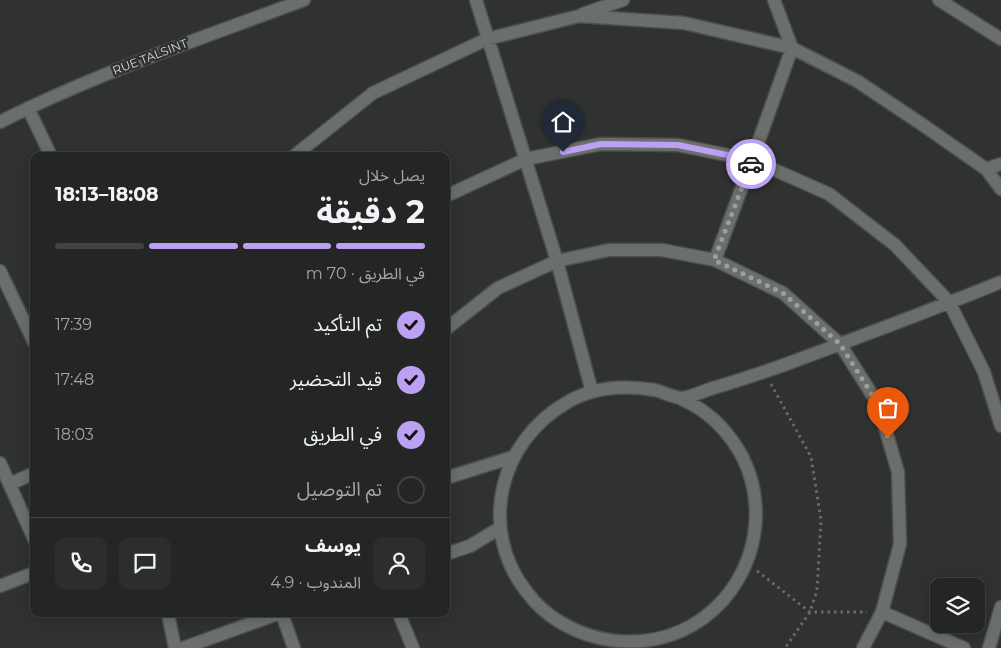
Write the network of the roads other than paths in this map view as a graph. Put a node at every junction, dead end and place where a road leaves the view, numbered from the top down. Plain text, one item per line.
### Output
1 (304, 0) edge
2 (476, 0) edge
3 (623, 0) edge
4 (774, 0) edge
5 (940, 0) edge
6 (579, 16) junction
7 (487, 39) junction
8 (1001, 39) edge
9 (792, 48) junction
10 (28, 108) junction
11 (0, 122) edge
12 (49, 152) edge
13 (299, 152) edge
14 (526, 159) junction
15 (752, 160) junction
16 (1001, 164) edge
17 (986, 169) junction
18 (1001, 189) edge
19 (450, 194) edge
20 (714, 260) junction
21 (557, 261) junction
22 (0, 271) edge
23 (1001, 282) edge
24 (949, 302) junction
25 (450, 326) edge
26 (30, 334) edge
27 (840, 344) junction
28 (592, 392) junction
29 (680, 398) junction
30 (1001, 426) edge
31 (513, 457) junction
32 (0, 463) edge
33 (30, 474) edge
34 (450, 477) edge
35 (10, 484) junction
36 (500, 528) junction
37 (30, 530) edge
38 (450, 553) edge
39 (30, 575) edge
40 (0, 586) edge
41 (1001, 607) edge
42 (882, 612) junction
43 (169, 617) edge
44 (270, 617) edge
45 (283, 617) edge
46 (400, 617) edge
47 (609, 644) edge
48 (175, 648) edge
49 (183, 648) edge
50 (294, 648) edge
51 (412, 648) edge
52 (863, 648) edge
53 (964, 648) edge
54 (989, 648) edge

1 - 10 street, RUE TALSINT
2 - 7 street
3 - 6 street
4 - 9 street
5 - 8 street
6 - 7 street
6 - 9 street
7 - 13 street
7 - 14 street
9 - 15 street
9 - 17 street
10 - 11 street, RUE TALSINT
10 - 12 street
14 - 15 street
14 - 19 street
14 - 21 street
15 - 20 street
15 - 24 street
16 - 17 street
17 - 18 street
20 - 21 street
20 - 27 street
21 - 25 street
21 - 28 street
22 - 26 street
23 - 24 street
24 - 27 street
24 - 30 street
27 - 29 street
27 - 42 street
28 - 29 street
28 - 31 street
29 - 47 street
31 - 34 street
31 - 36 street
32 - 35 street
33 - 35 street
35 - 37 street
36 - 38 street
36 - 47 street
39 - 40 street
41 - 54 street
42 - 52 street
42 - 53 street
43 - 48 street
44 - 49 street
45 - 50 street
46 - 51 street

